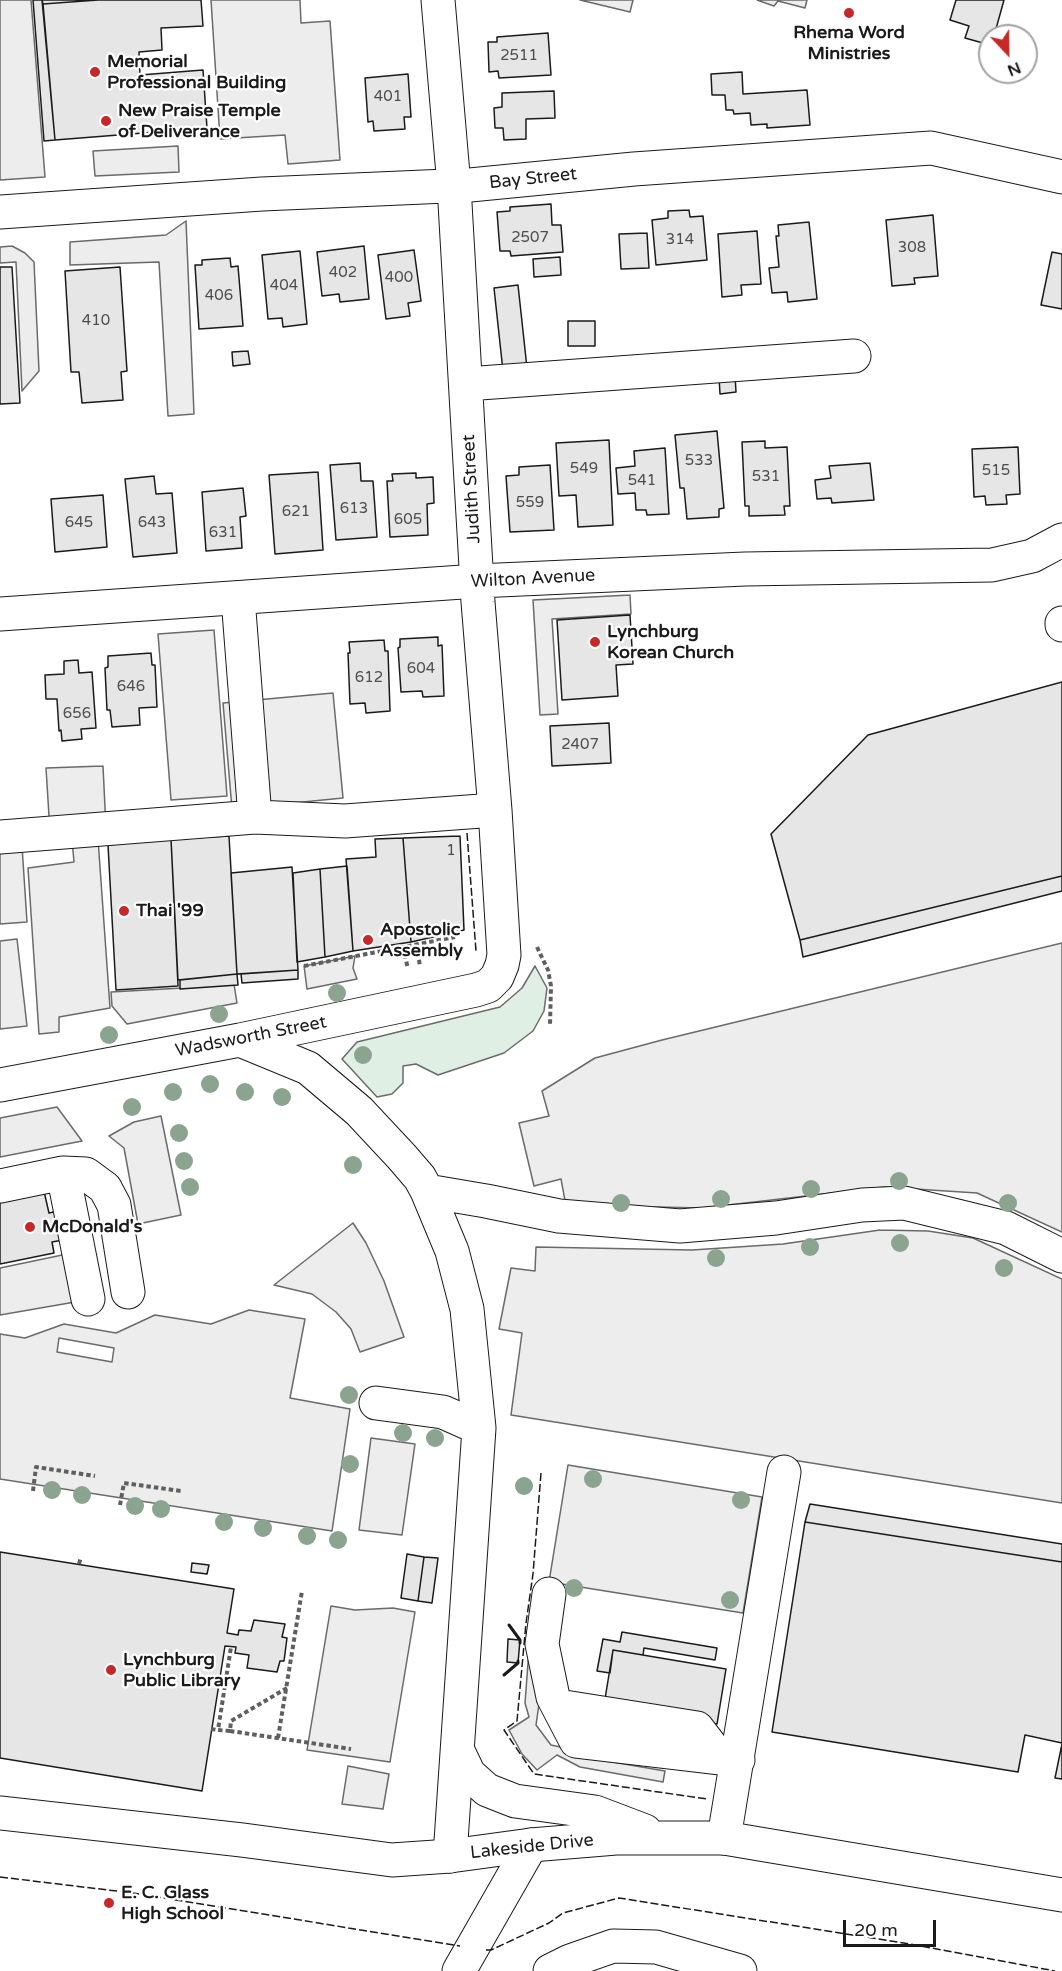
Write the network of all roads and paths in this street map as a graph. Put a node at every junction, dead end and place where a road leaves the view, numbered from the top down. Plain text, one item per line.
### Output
1 (438, 0) edge
2 (1062, 177) edge
3 (454, 186) junction
4 (0, 212) edge
5 (854, 356) dead end
6 (466, 384) junction
7 (1062, 540) edge
8 (477, 581) junction
9 (238, 598) junction
10 (0, 614) edge
11 (495, 810) junction
12 (255, 817) junction
13 (0, 837) edge
14 (455, 937) dead end
15 (534, 944) dead end
16 (417, 945) junction
17 (404, 947) junction
18 (304, 966) dead end
19 (420, 967) dead end
20 (408, 969) dead end
21 (497, 977) joint
22 (550, 1025) dead end
23 (240, 1040) junction
24 (0, 1085) edge
25 (63, 1173) junction
26 (0, 1186) edge
27 (427, 1191) junction
28 (1062, 1256) edge
29 (128, 1292) dead end
30 (88, 1299) dead end
31 (376, 1403) dead end
32 (479, 1428) junction
33 (783, 1472) dead end
34 (95, 1476) dead end
35 (33, 1491) dead end
36 (181, 1491) dead end
37 (120, 1504) dead end
38 (81, 1557) dead end
39 (79, 1564) dead end
40 (302, 1591) dead end
41 (549, 1594) dead end
42 (231, 1647) dead end
43 (287, 1688) junction
44 (211, 1729) dead end
45 (218, 1730) junction
46 (230, 1731) junction
47 (278, 1738) junction
48 (351, 1749) dead end
49 (458, 1750) junction
50 (731, 1766) junction
51 (0, 1813) edge
52 (661, 1837) junction
53 (724, 1838) junction
54 (531, 1845) junction
55 (450, 1856) junction
56 (1062, 1895) edge
57 (459, 1971) edge
58 (550, 1971) edge
59 (740, 1971) edge

1 - 3 street, Judith Street
2 - 3 street, Bay Street
3 - 4 street, Bay Street
3 - 6 street, Judith Street
5 - 6 street
6 - 8 street, Judith Street
7 - 8 street, Wilton Avenue
8 - 9 street, Wilton Avenue
8 - 11 street, Judith Street
9 - 10 street, Wilton Avenue
9 - 12 street
11 - 12 street
11 - 21 street, Judith Street
12 - 13 street
14 - 16 path
15 - 22 path
16 - 17 path
16 - 19 path
17 - 18 path
17 - 20 path
21 - 23 street, Wadsworth Street
23 - 24 street, Wadsworth Street
23 - 27 street
25 - 26 street
25 - 29 street
25 - 30 street
27 - 28 street
27 - 32 street
31 - 32 street
32 - 49 street
33 - 50 street
34 - 35 path
36 - 37 path
38 - 39 path
40 - 43 path
41 - 50 street
42 - 45 path
43 - 46 path
43 - 47 path
44 - 45 path
45 - 46 path
46 - 47 path
47 - 48 path
49 - 52 street
49 - 55 street
50 - 53 street
51 - 55 street, Lakeside Drive
52 - 53 street, Lakeside Drive
52 - 54 street, Lakeside Drive
53 - 56 street, Lakeside Drive
54 - 55 street, Lakeside Drive
54 - 57 street
58 - 59 street

